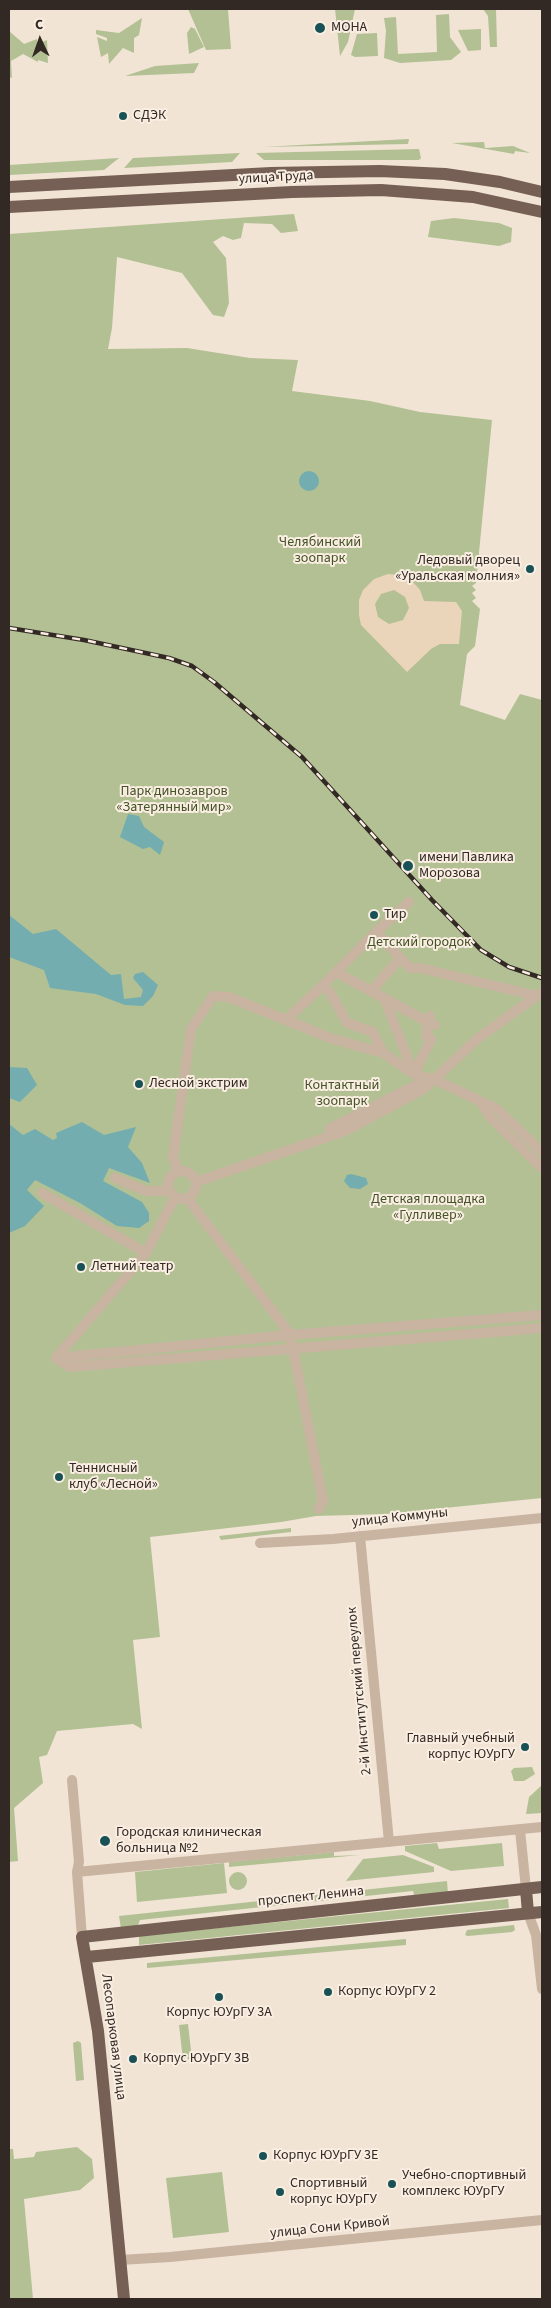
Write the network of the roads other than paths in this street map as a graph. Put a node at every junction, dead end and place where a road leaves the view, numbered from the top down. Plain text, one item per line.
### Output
1 (9, 187) edge
2 (542, 192) edge
3 (9, 207) edge
4 (542, 212) edge
5 (410, 902) dead end
6 (376, 932) junction
7 (400, 958) junction
8 (336, 972) junction
9 (323, 985) junction
10 (372, 991) junction
11 (540, 994) edge
12 (384, 998) junction
13 (286, 1020) junction
14 (382, 1053) junction
15 (414, 1074) junction
16 (436, 1080) junction
17 (482, 1104) junction
18 (542, 1152) edge
19 (542, 1168) edge
20 (178, 1171) junction
21 (115, 1178) dead end
22 (195, 1179) junction
23 (42, 1193) dead end
24 (172, 1194) junction
25 (187, 1198) junction
26 (146, 1253) junction
27 (542, 1315) edge
28 (542, 1328) edge
29 (289, 1335) junction
30 (293, 1348) junction
31 (56, 1358) junction
32 (320, 1510) dead end
33 (542, 1518) edge
34 (360, 1536) junction
35 (260, 1543) dead end
36 (72, 1780) dead end
37 (542, 1827) edge
38 (520, 1830) junction
39 (389, 1842) junction
40 (77, 1872) junction
41 (542, 1887) edge
42 (526, 1889) junction
43 (542, 1912) edge
44 (528, 1913) junction
45 (141, 1931) junction
46 (82, 1938) junction
47 (143, 1952) junction
48 (87, 1957) junction
49 (542, 1989) edge
50 (542, 2220) edge
51 (120, 2260) junction
52 (124, 2299) edge

1 - 2 main road, улица Труда
3 - 4 main road, улица Труда
5 - 6 street
6 - 7 street
6 - 8 street
7 - 10 street
7 - 11 street
8 - 9 street
8 - 10 street
9 - 13 street
9 - 14 street
10 - 12 street
11 - 16 street
12 - 15 street
12 - 15 street
13 - 14 street
13 - 20 street
14 - 15 street
15 - 16 street
16 - 17 street
16 - 22 street
17 - 18 street
17 - 19 street
20 - 22 street
20 - 24 street
21 - 24 street
22 - 25 street
23 - 26 street
24 - 25 street
24 - 26 street
25 - 29 street
26 - 31 street
27 - 29 street
28 - 30 street
29 - 30 street
29 - 31 street
30 - 31 street
30 - 32 street
33 - 34 street, улица Коммуны
34 - 35 street, улица Коммуны
34 - 39 street, 2-й Институтский переулок
36 - 40 street, Лесопарковая улица
37 - 38 street
38 - 39 street
38 - 42 street
39 - 40 street
40 - 46 street, Лесопарковая улица
41 - 42 main road, проспект Ленина
42 - 44 main road
42 - 45 main road, проспект Ленина
43 - 44 main road
44 - 47 main road
44 - 49 street
45 - 46 main road, проспект Ленина
45 - 47 main road
46 - 48 main road, Лесопарковая улица
47 - 48 main road
48 - 51 main road, Лесопарковая улица
50 - 51 street, улица Сони Кривой
51 - 52 main road, Лесопарковая улица

